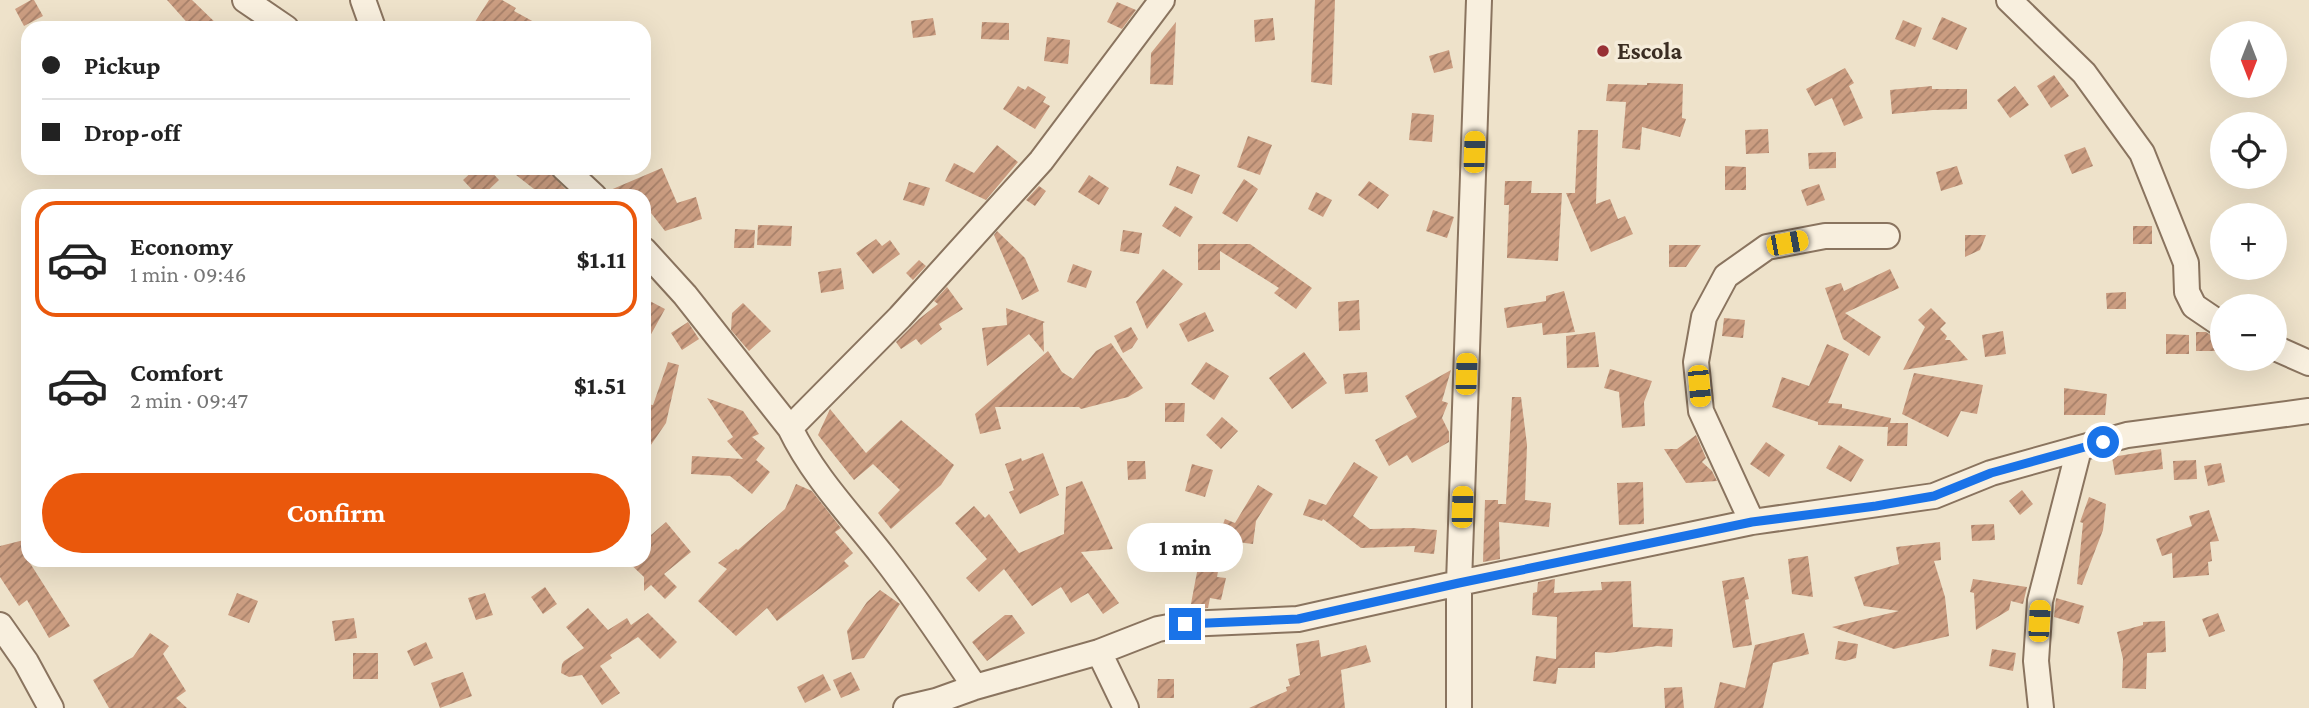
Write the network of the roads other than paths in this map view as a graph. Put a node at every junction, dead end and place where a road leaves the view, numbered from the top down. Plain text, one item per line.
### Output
1 (245, 0) edge
2 (363, 0) edge
3 (1162, 0) edge
4 (1479, 0) edge
5 (2009, 0) edge
6 (276, 21) edge
7 (370, 21) edge
8 (572, 175) edge
9 (586, 189) edge
10 (1887, 236) dead end
11 (651, 258) edge
12 (2210, 317) edge
13 (2287, 353) edge
14 (2309, 363) edge
15 (2309, 411) edge
16 (790, 428) junction
17 (2079, 449) junction
18 (1752, 522) junction
19 (1459, 583) junction
20 (0, 625) edge
21 (1099, 652) junction
22 (975, 687) junction
23 (937, 704) edge
24 (51, 708) edge
25 (905, 708) edge
26 (1125, 708) edge
27 (1459, 708) edge
28 (2041, 708) edge

1 - 6 street
2 - 7 street
3 - 16 street
4 - 19 street
5 - 12 street
8 - 9 street
10 - 18 street
11 - 16 street
13 - 14 street
15 - 17 street
16 - 22 street
17 - 18 street
17 - 28 street
18 - 19 street
19 - 21 street
19 - 27 street
20 - 24 street
21 - 22 street
21 - 26 street
22 - 23 street
23 - 25 street

